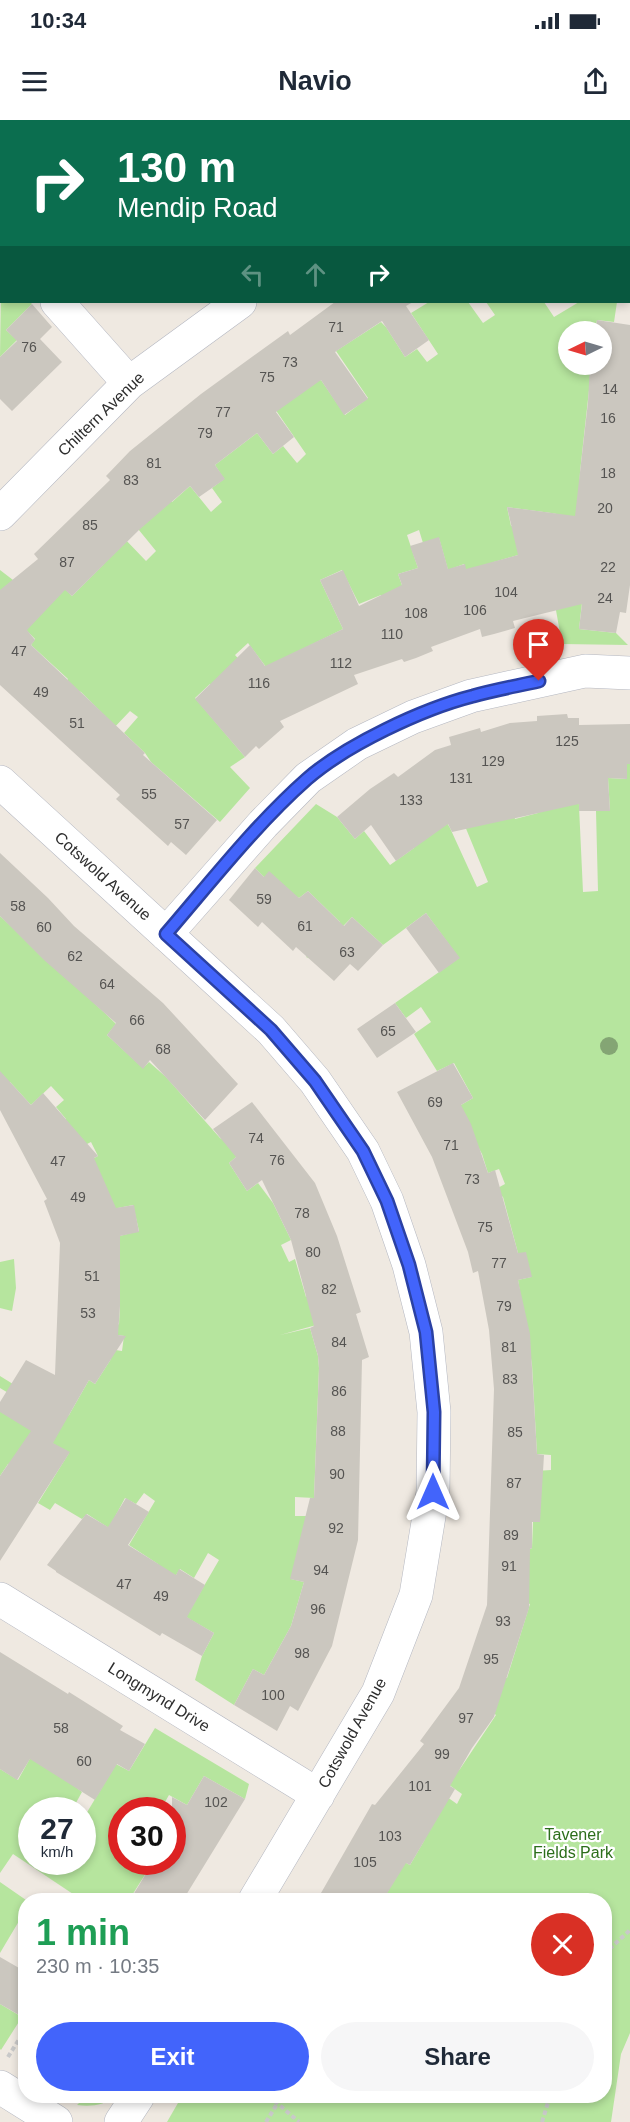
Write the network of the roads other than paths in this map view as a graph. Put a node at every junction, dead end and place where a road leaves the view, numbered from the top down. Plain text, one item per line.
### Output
1 (58, 303) edge
2 (239, 303) edge
3 (129, 382) junction
4 (0, 514) edge
5 (630, 673) edge
6 (0, 782) edge
7 (166, 934) junction
8 (0, 1599) edge
9 (318, 1795) junction
10 (259, 1893) edge
11 (2, 2075) edge
12 (18, 2089) edge
13 (34, 2103) edge
14 (133, 2103) edge
15 (56, 2122) edge
16 (121, 2122) edge

1 - 3 street
2 - 3 street, Chiltern Avenue
3 - 4 street, Chiltern Avenue
5 - 7 street
6 - 7 street, Cotswold Avenue
7 - 9 street, Cotswold Avenue
8 - 9 street, Longmynd Drive
9 - 10 street, Cotswold Avenue
11 - 12 street
13 - 15 street
14 - 16 street

